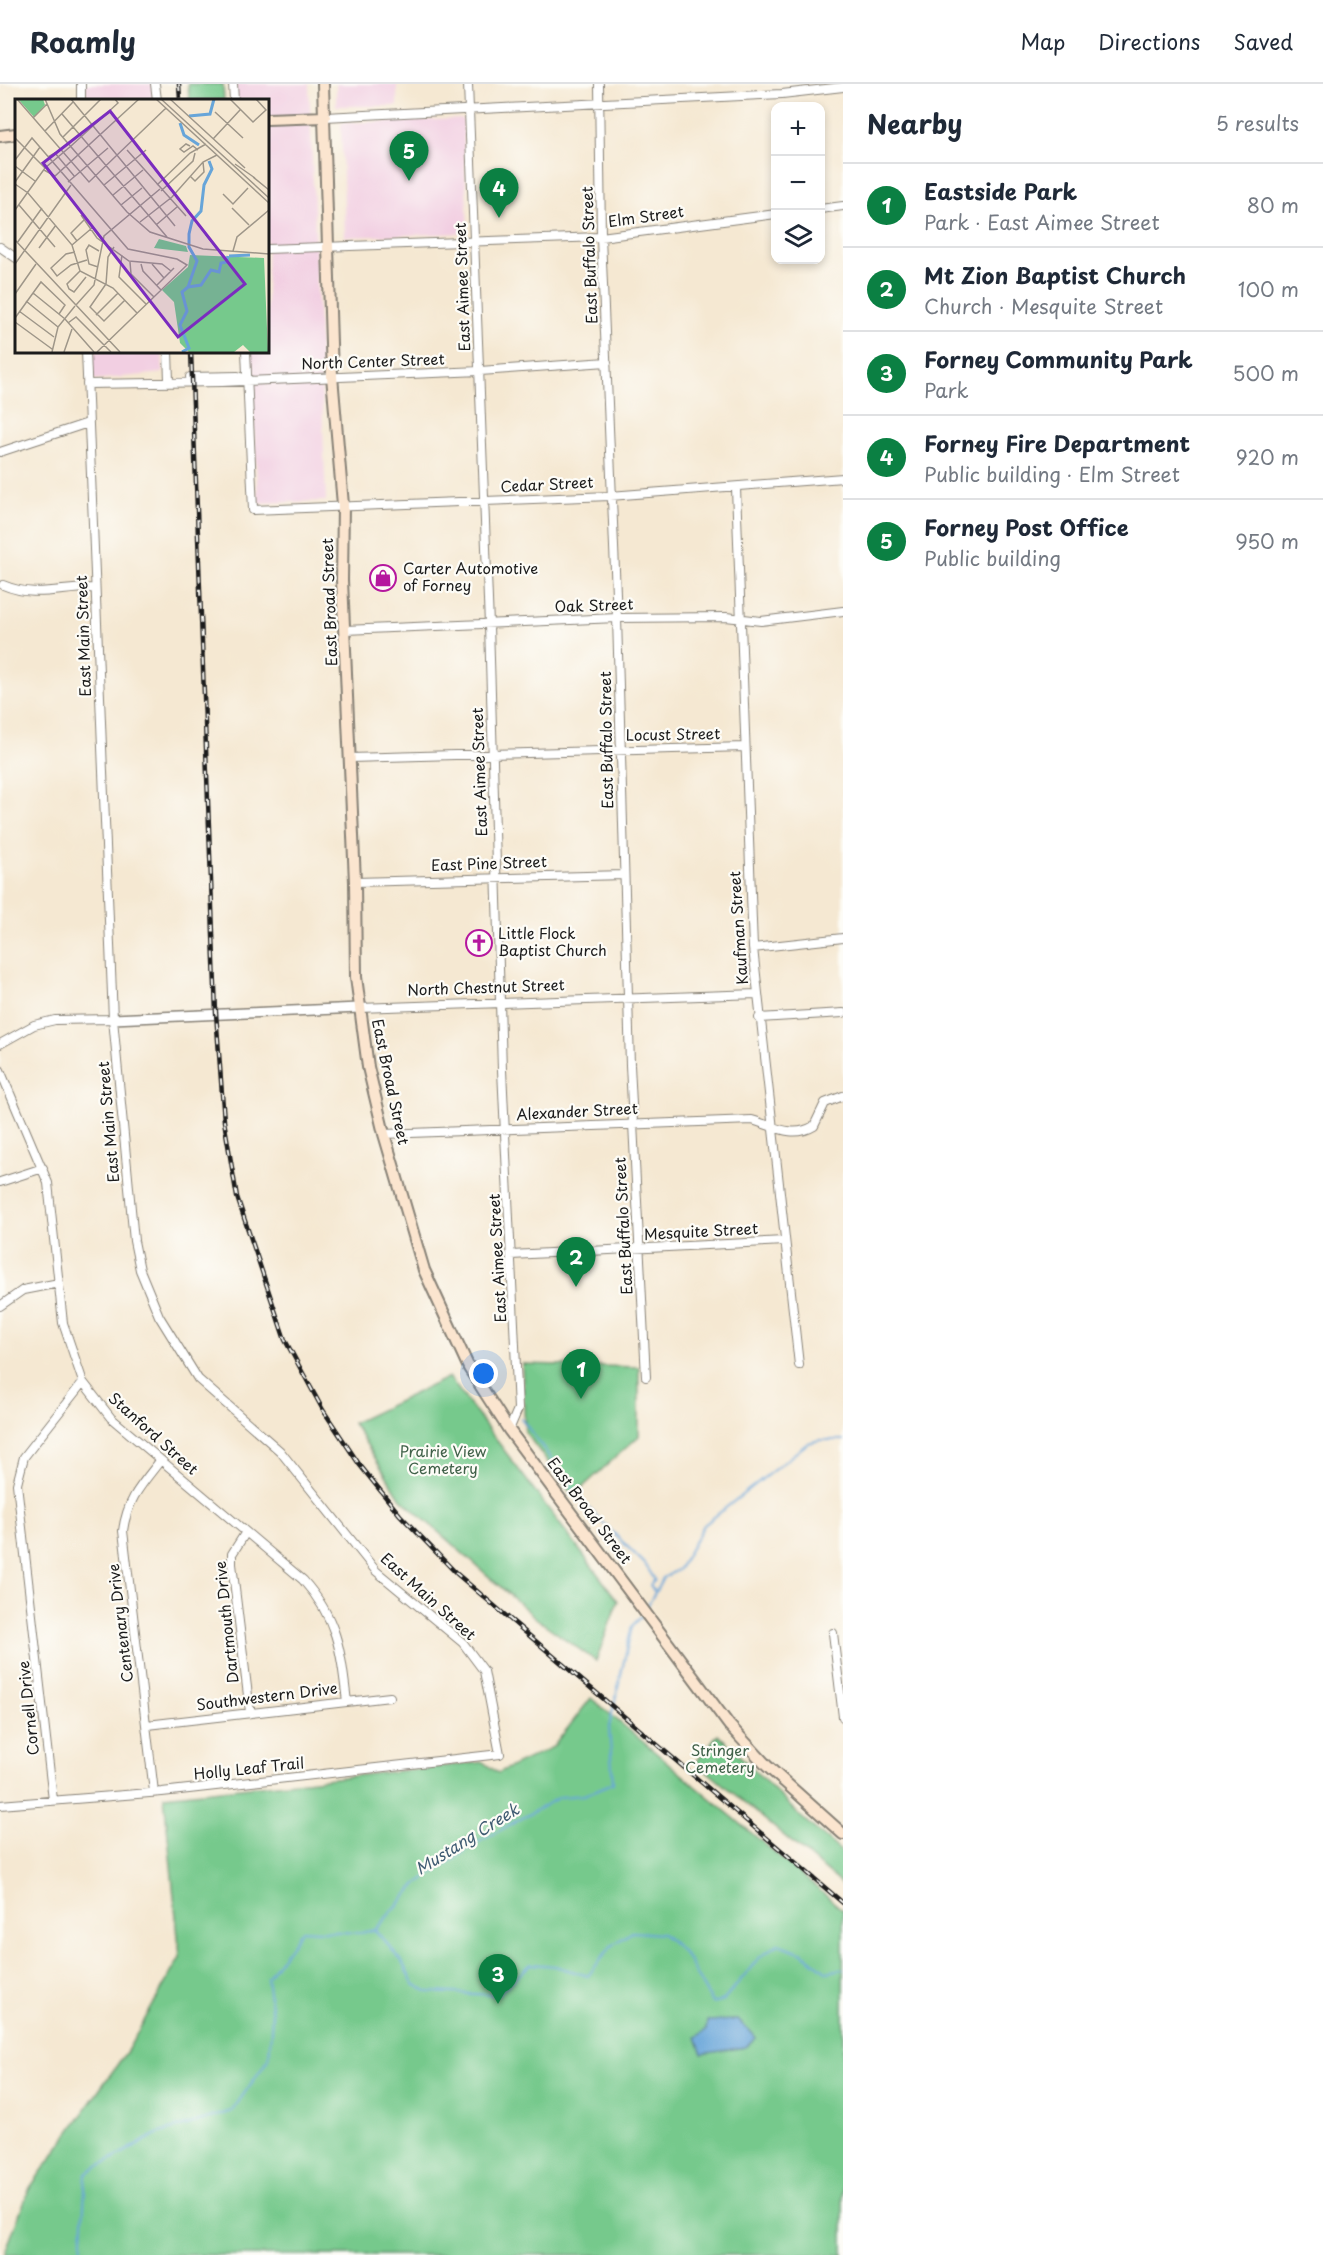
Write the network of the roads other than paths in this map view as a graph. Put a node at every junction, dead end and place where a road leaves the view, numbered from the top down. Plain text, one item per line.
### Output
1 (155, 84) edge
2 (233, 84) edge
3 (323, 84) edge
4 (468, 84) edge
5 (599, 84) edge
6 (843, 87) edge
7 (157, 99) edge
8 (234, 99) edge
9 (600, 103) junction
10 (469, 112) junction
11 (325, 117) junction
12 (268, 119) edge
13 (15, 134) edge
14 (0, 136) edge
15 (843, 206) edge
16 (825, 208) edge
17 (771, 215) edge
18 (602, 237) junction
19 (474, 243) junction
20 (329, 246) junction
21 (0, 247) edge
22 (268, 249) edge
23 (15, 258) edge
24 (86, 352) edge
25 (168, 352) edge
26 (246, 352) edge
27 (607, 362) junction
28 (480, 371) junction
29 (332, 376) junction
30 (247, 380) junction
31 (168, 381) junction
32 (87, 384) junction
33 (88, 423) junction
34 (0, 452) edge
35 (843, 478) edge
36 (736, 488) junction
37 (610, 496) junction
38 (485, 502) junction
39 (343, 505) junction
40 (3, 585) dead end
41 (95, 588) junction
42 (843, 611) edge
43 (617, 618) junction
44 (740, 618) junction
45 (489, 625) junction
46 (345, 630) junction
47 (745, 747) junction
48 (621, 749) junction
49 (493, 756) junction
50 (350, 758) junction
51 (624, 875) junction
52 (497, 876) junction
53 (355, 882) junction
54 (843, 938) edge
55 (753, 948) junction
56 (757, 994) junction
57 (628, 999) junction
58 (500, 1003) junction
59 (359, 1008) junction
60 (843, 1013) edge
61 (759, 1018) junction
62 (113, 1019) junction
63 (0, 1044) edge
64 (0, 1070) edge
65 (843, 1096) edge
66 (632, 1123) junction
67 (770, 1125) junction
68 (505, 1129) junction
69 (384, 1134) junction
70 (43, 1168) junction
71 (0, 1182) edge
72 (784, 1240) junction
73 (639, 1249) junction
74 (511, 1255) junction
75 (59, 1283) junction
76 (0, 1306) edge
77 (799, 1365) dead end
78 (646, 1377) dead end
79 (83, 1382) junction
80 (509, 1430) junction
81 (160, 1461) junction
82 (246, 1532) junction
83 (833, 1633) dead end
84 (390, 1697) dead end
85 (347, 1702) junction
86 (250, 1713) junction
87 (843, 1718) edge
88 (147, 1725) junction
89 (500, 1754) joint
90 (154, 1792) junction
91 (53, 1800) junction
92 (0, 1805) edge
93 (842, 1829) edge

1 - 7 street
2 - 8 street
3 - 11 main road, East Broad Street
4 - 10 street, East Aimee Street
5 - 9 street, East Buffalo Street
6 - 9 street
9 - 10 street
9 - 18 street, East Buffalo Street
10 - 11 street
10 - 19 street, East Aimee Street
11 - 12 main road
11 - 20 main road, East Broad Street
13 - 14 main road
15 - 16 street
17 - 18 street, Elm Street
18 - 19 street, Elm Street
18 - 27 street, East Buffalo Street
19 - 20 street, Elm Street
19 - 28 street, East Aimee Street
20 - 22 street, Elm Street
20 - 29 main road, East Broad Street
21 - 23 street
24 - 32 street, East Main Street
25 - 31 street
26 - 30 street
27 - 28 street, North Center Street
27 - 37 street, East Buffalo Street
28 - 29 street, North Center Street
28 - 38 street, East Aimee Street
29 - 30 street, North Center Street
29 - 39 main road, East Broad Street
30 - 31 street, North Center Street
30 - 39 street, Cedar Street
31 - 32 street, North Center Street
32 - 33 street, East Main Street
33 - 34 street
33 - 41 street, East Main Street
35 - 36 street, Cedar Street
36 - 37 street, Cedar Street
36 - 44 street, Kaufman Street
37 - 38 street, Cedar Street
37 - 43 street, East Buffalo Street
38 - 39 street, Cedar Street
38 - 45 street, East Aimee Street
39 - 46 main road, East Broad Street
40 - 41 street
41 - 62 street, East Main Street
42 - 44 street, Oak Street
43 - 44 street, Oak Street
43 - 45 street, Oak Street
43 - 48 street, East Buffalo Street
44 - 47 street, Kaufman Street
45 - 46 street, Oak Street
45 - 49 street, East Aimee Street
46 - 50 main road, East Broad Street
47 - 48 street, Locust Street
47 - 55 street, Kaufman Street
48 - 49 street, Locust Street
48 - 51 street, East Buffalo Street
49 - 50 street, Locust Street
49 - 52 street, East Aimee Street
50 - 53 main road, East Broad Street
51 - 52 street, East Pine Street
51 - 57 street, East Buffalo Street
52 - 53 street, East Pine Street
52 - 58 street, East Aimee Street
53 - 59 main road, East Broad Street
54 - 55 street
55 - 56 street, Kaufman Street
56 - 57 street, North Chestnut Street
56 - 61 street, Kaufman Street
57 - 58 street, North Chestnut Street
57 - 66 street, East Buffalo Street
58 - 59 street, North Chestnut Street
58 - 68 street, East Aimee Street
59 - 62 street, North Chestnut Street
59 - 69 main road, East Broad Street
60 - 61 street
61 - 67 street, Kaufman Street
62 - 63 street
62 - 89 street, East Main Street
64 - 70 street, Stanford Street
65 - 67 street, Alexander Street
66 - 67 street, Alexander Street
66 - 68 street, Alexander Street
66 - 73 street, East Buffalo Street
67 - 72 street, Kaufman Street
68 - 69 street, Alexander Street
68 - 74 street, East Aimee Street
69 - 80 main road, East Broad Street
70 - 71 street
70 - 75 street, Stanford Street
72 - 73 street, Mesquite Street
72 - 77 street, Kaufman Street
73 - 74 street, Mesquite Street
73 - 78 street, East Buffalo Street
74 - 80 street, East Aimee Street
75 - 76 street
75 - 79 street, Stanford Street
79 - 81 street, Stanford Street
79 - 91 street, Cornell Drive
80 - 93 main road, East Broad Street
81 - 82 street, Stanford Street
81 - 88 street, Centenary Drive
82 - 85 street, Stanford Street
82 - 86 street, Dartmouth Drive
83 - 87 street
84 - 85 street, Southwestern Drive
85 - 86 street, Southwestern Drive
86 - 88 street, Southwestern Drive
88 - 90 street, Centenary Drive
89 - 90 street, Holly Leaf Trail
90 - 91 street, Holly Leaf Trail
91 - 92 street, Holly Leaf Trail

